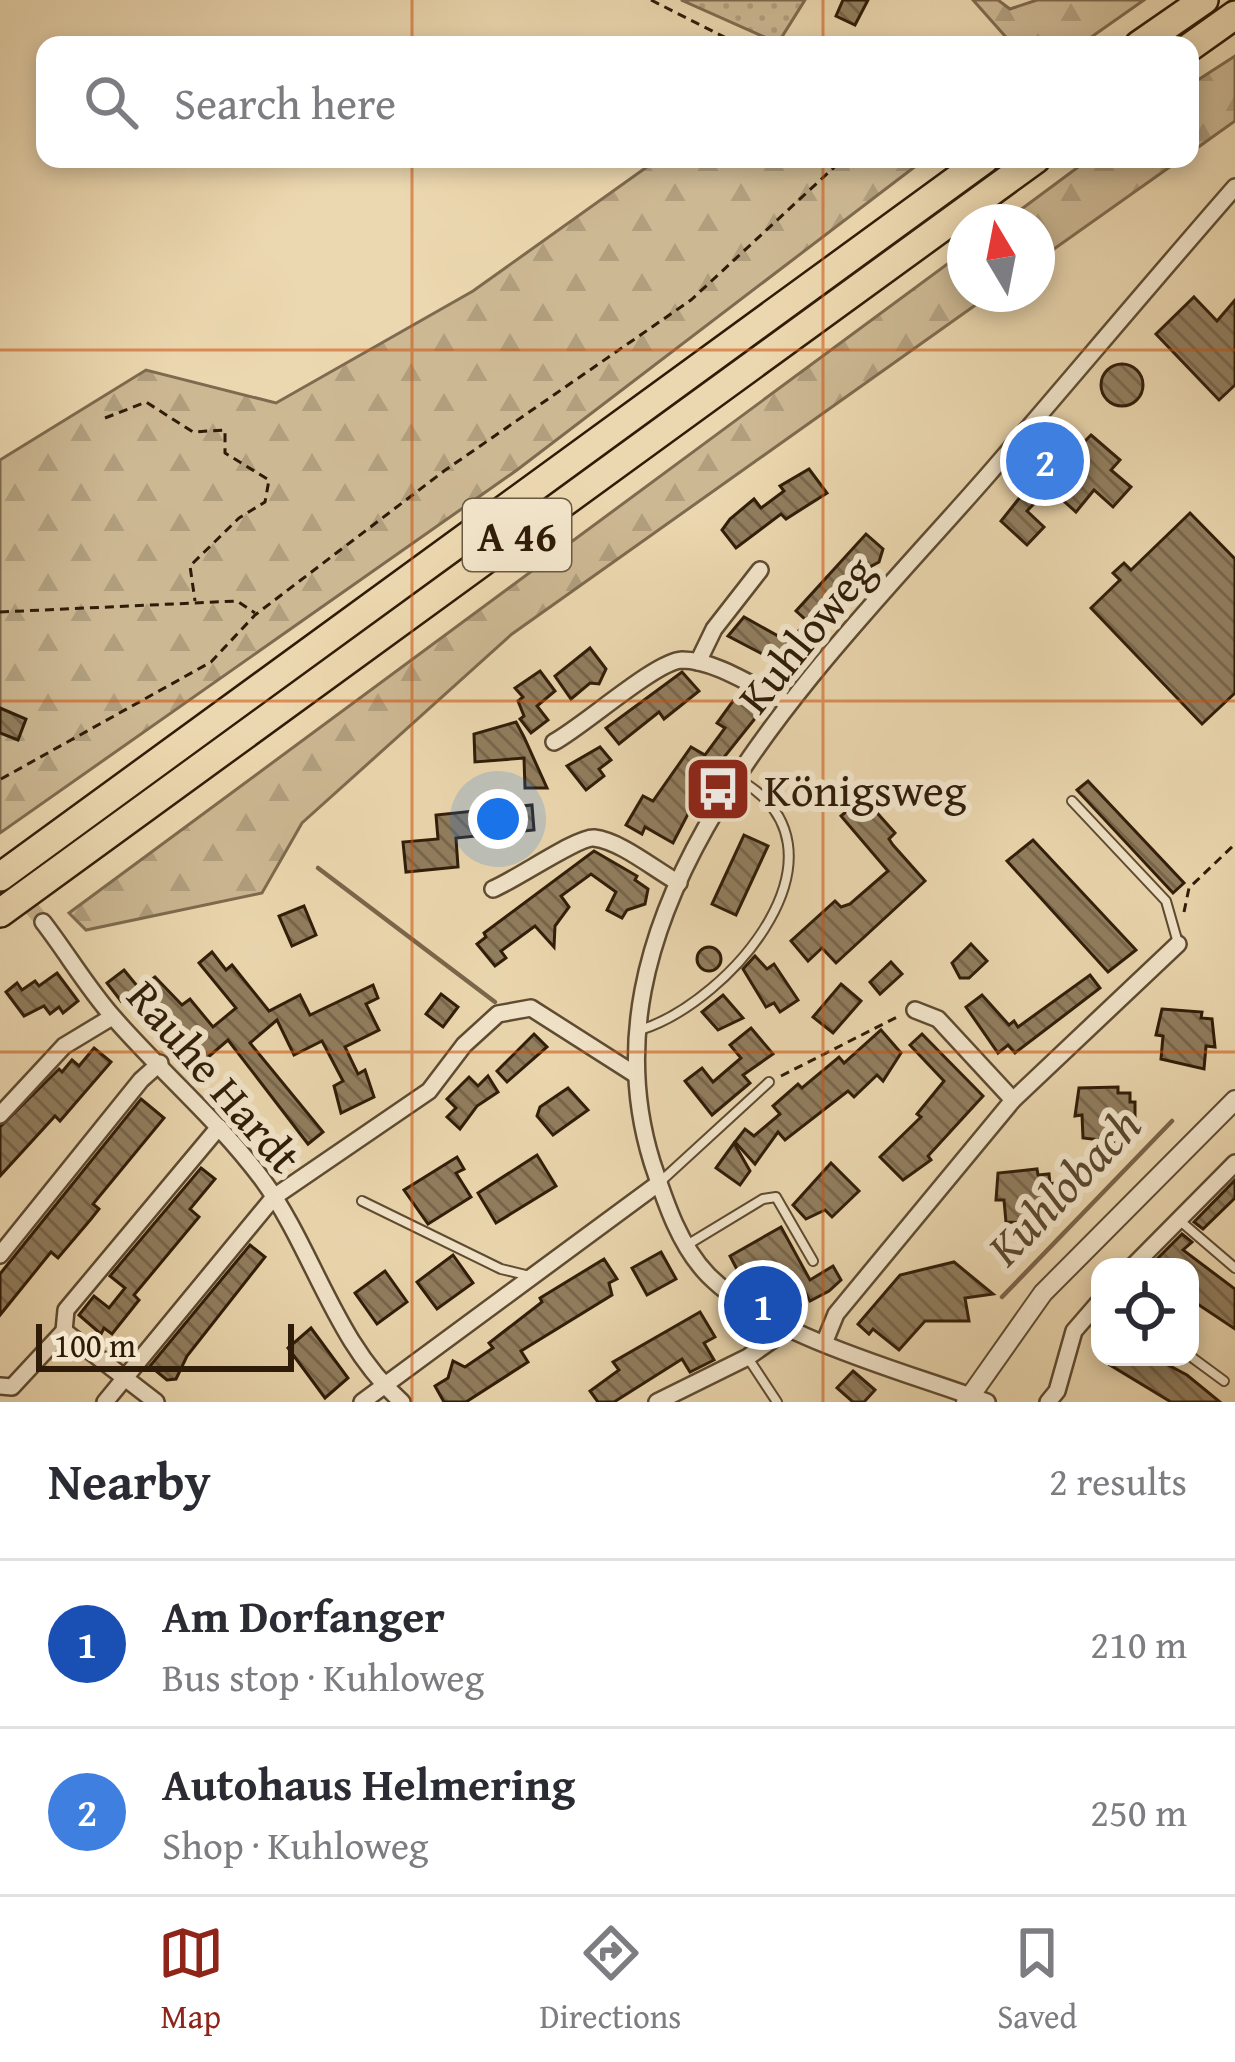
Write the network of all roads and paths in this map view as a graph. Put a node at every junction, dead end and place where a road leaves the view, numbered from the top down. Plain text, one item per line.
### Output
1 (651, 0) edge
2 (1204, 0) edge
3 (1235, 15) edge
4 (722, 36) edge
5 (1152, 36) edge
6 (1199, 41) edge
7 (833, 168) edge
8 (973, 168) edge
9 (1024, 168) edge
10 (1235, 187) edge
11 (105, 418) dead end
12 (760, 570) dead end
13 (195, 601) junction
14 (0, 613) edge
15 (256, 614) dead end
16 (698, 662) junction
17 (788, 703) junction
18 (554, 742) dead end
19 (2, 778) edge
20 (738, 779) junction
21 (1072, 801) dead end
22 (1235, 844) edge
23 (0, 877) edge
24 (679, 883) junction
25 (493, 889) dead end
26 (0, 913) edge
27 (43, 922) tunnel mouth
28 (1178, 944) junction
29 (915, 1010) joint
30 (112, 1017) junction
31 (639, 1030) junction
32 (160, 1063) junction
33 (636, 1076) junction
34 (769, 1082) joint
35 (1013, 1100) junction
36 (1235, 1100) edge
37 (0, 1115) edge
38 (218, 1127) junction
39 (1235, 1163) edge
40 (659, 1183) junction
41 (274, 1197) junction
42 (362, 1201) dead end
43 (1178, 1219) junction
44 (686, 1246) junction
45 (0, 1255) edge
46 (1141, 1258) edge
47 (813, 1261) dead end
48 (1235, 1268) edge
49 (530, 1276) junction
50 (1091, 1310) edge
51 (788, 1329) junction
52 (64, 1331) junction
53 (825, 1341) junction
54 (748, 1357) junction
55 (1199, 1363) edge
56 (126, 1378) junction
57 (1224, 1381) dead end
58 (383, 1385) junction
59 (8, 1392) edge
60 (974, 1400) edge
61 (105, 1402) edge
62 (156, 1402) edge
63 (362, 1402) edge
64 (403, 1402) edge
65 (657, 1402) edge
66 (778, 1402) edge
67 (1048, 1402) edge

1 - 4 path
2 - 5 highway
3 - 6 highway
7 - 19 path
8 - 23 highway, A 46
9 - 26 highway, A 46
10 - 17 street, Kuhloweg
11 - 13 path
12 - 16 street
13 - 14 path
13 - 15 path
16 - 17 street
16 - 18 street
17 - 20 street, Kuhloweg
20 - 24 street, Kuhloweg
20 - 31 lane
21 - 28 lane
22 - 28 path
24 - 25 street
24 - 31 street, Kuhloweg
27 - 30 street, Rauhe Hardt
28 - 35 street
29 - 34 path
29 - 35 street
30 - 32 street, Rauhe Hardt
30 - 37 street
31 - 33 street, Kuhloweg
32 - 38 street, Rauhe Hardt
32 - 45 street
33 - 40 street, Kuhloweg
33 - 41 street
34 - 40 lane
35 - 53 street
36 - 60 street
38 - 41 street, Rauhe Hardt
38 - 52 street
39 - 43 street
40 - 44 street, Kuhloweg
40 - 49 street
41 - 56 street
41 - 58 street, Rauhe Hardt
42 - 49 lane
43 - 46 street
43 - 48 lane
44 - 47 lane
44 - 51 street, Kuhloweg
49 - 58 street
50 - 67 street
51 - 53 street, Kuhloweg
51 - 54 street
52 - 56 street
52 - 59 street
53 - 60 street, Kuhloweg
54 - 65 street
54 - 66 lane
55 - 57 lane
56 - 61 street
56 - 62 street
58 - 63 street
58 - 64 street, Rauhe Hardt

